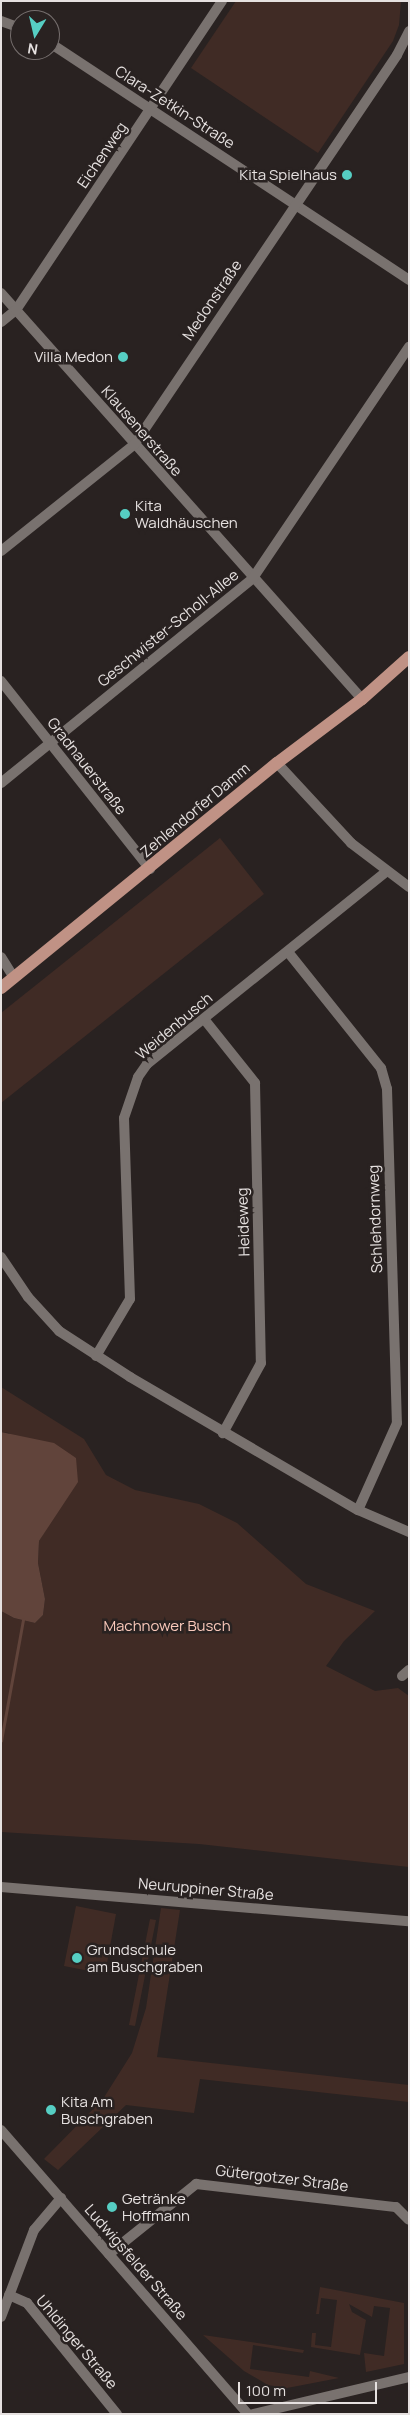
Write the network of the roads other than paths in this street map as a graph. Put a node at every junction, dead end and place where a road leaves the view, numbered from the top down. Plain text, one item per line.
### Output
1 (222, 1) edge
2 (409, 30) edge
3 (60, 50) edge
4 (151, 109) junction
5 (294, 204) junction
6 (409, 280) edge
7 (1, 293) edge
8 (16, 310) junction
9 (1, 322) edge
10 (409, 347) edge
11 (134, 445) junction
12 (1, 551) edge
13 (253, 578) junction
14 (409, 657) edge
15 (1, 681) edge
16 (362, 699) junction
17 (50, 743) junction
18 (277, 763) junction
19 (1, 783) edge
20 (150, 869) junction
21 (386, 872) junction
22 (409, 887) edge
23 (288, 952) junction
24 (1, 957) edge
25 (14, 978) junction
26 (1, 988) edge
27 (204, 1019) junction
28 (1, 1257) edge
29 (96, 1356) junction
30 (223, 1433) junction
31 (358, 1510) junction
32 (409, 1532) edge
33 (1, 1886) edge
34 (409, 1921) edge
35 (1, 2130) edge
36 (61, 2198) junction
37 (409, 2220) edge
38 (109, 2254) junction
39 (10, 2295) junction
40 (1, 2317) edge
41 (409, 2376) edge
42 (117, 2414) edge
43 (248, 2414) edge
44 (253, 2414) edge

1 - 4 street, Eichenweg
2 - 5 street, Medonstraße
3 - 4 street, Clara-Zetkin-Straße
4 - 5 street, Clara-Zetkin-Straße
4 - 8 street, Eichenweg
5 - 6 street, Clara-Zetkin-Straße
5 - 11 street, Medonstraße
7 - 8 street, Klausenerstraße
8 - 9 street, Eichenweg
8 - 11 street, Klausenerstraße
10 - 13 street, Geschwister-Scholl-Allee
11 - 12 street, Medonstraße
11 - 13 street, Klausenerstraße
13 - 16 street, Klausenerstraße
13 - 17 street, Geschwister-Scholl-Allee
14 - 16 main road, Zehlendorfer Damm
15 - 17 street, Gradnauerstraße
16 - 18 main road, Zehlendorfer Damm
17 - 19 street, Geschwister-Scholl-Allee
17 - 20 street, Gradnauerstraße
18 - 20 main road, Zehlendorfer Damm
18 - 21 street
20 - 25 main road, Zehlendorfer Damm
21 - 22 street
21 - 23 street, Weidenbusch
23 - 27 street, Weidenbusch
23 - 31 street, Schlehdornweg
24 - 25 street
25 - 26 main road, Zehlendorfer Damm
27 - 29 street, Weidenbusch
27 - 30 street, Heideweg
28 - 29 street
29 - 30 street
30 - 31 street
31 - 32 street
33 - 34 street, Neuruppiner Straße
35 - 36 street, Ludwigsfelder Straße
36 - 38 street, Ludwigsfelder Straße
36 - 39 street
37 - 38 street, Gütergotzer Straße
38 - 43 street, Ludwigsfelder Straße
39 - 40 street
39 - 42 street, Uhldinger Straße
41 - 44 street

